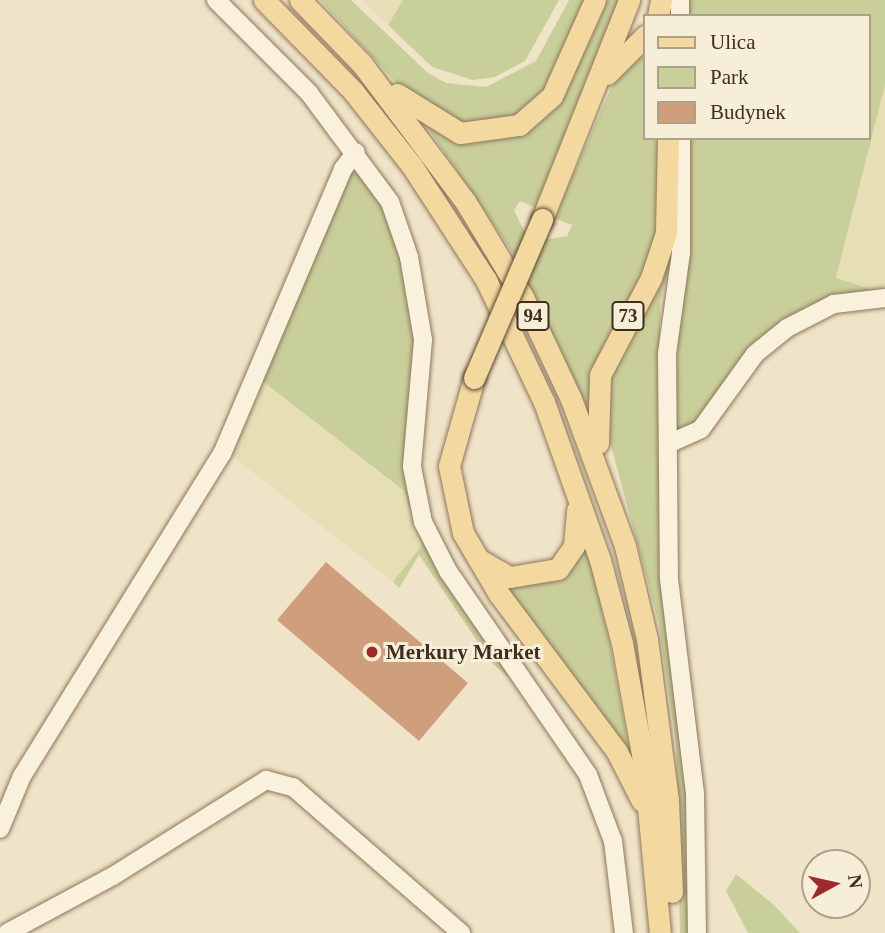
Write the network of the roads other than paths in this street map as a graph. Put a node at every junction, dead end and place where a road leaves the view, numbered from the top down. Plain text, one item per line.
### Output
1 (216, 0) edge
2 (264, 0) edge
3 (300, 0) edge
4 (595, 0) edge
5 (629, 0) edge
6 (644, 37) edge
7 (362, 64) junction
8 (603, 78) junction
9 (668, 140) edge
10 (681, 140) edge
11 (356, 152) junction
12 (885, 298) edge
13 (668, 444) junction
14 (569, 467) junction
15 (608, 493) junction
16 (476, 558) junction
17 (0, 830) edge
18 (652, 832) junction
19 (7, 933) edge
20 (461, 933) edge
21 (624, 933) edge
22 (660, 933) edge
23 (673, 933) edge
24 (697, 933) edge

1 - 11 street
2 - 14 main road, 94
3 - 7 main road, 94
4 - 7 main road
5 - 8 main road
6 - 8 main road
7 - 15 main road, 94
8 - 16 main road, bridge
9 - 15 main road, 73
10 - 13 street
11 - 17 street
11 - 21 street
12 - 13 street
13 - 24 street
14 - 16 main road
14 - 18 main road, 94
15 - 23 main road, 73
16 - 18 main road
18 - 22 main road
19 - 20 street

